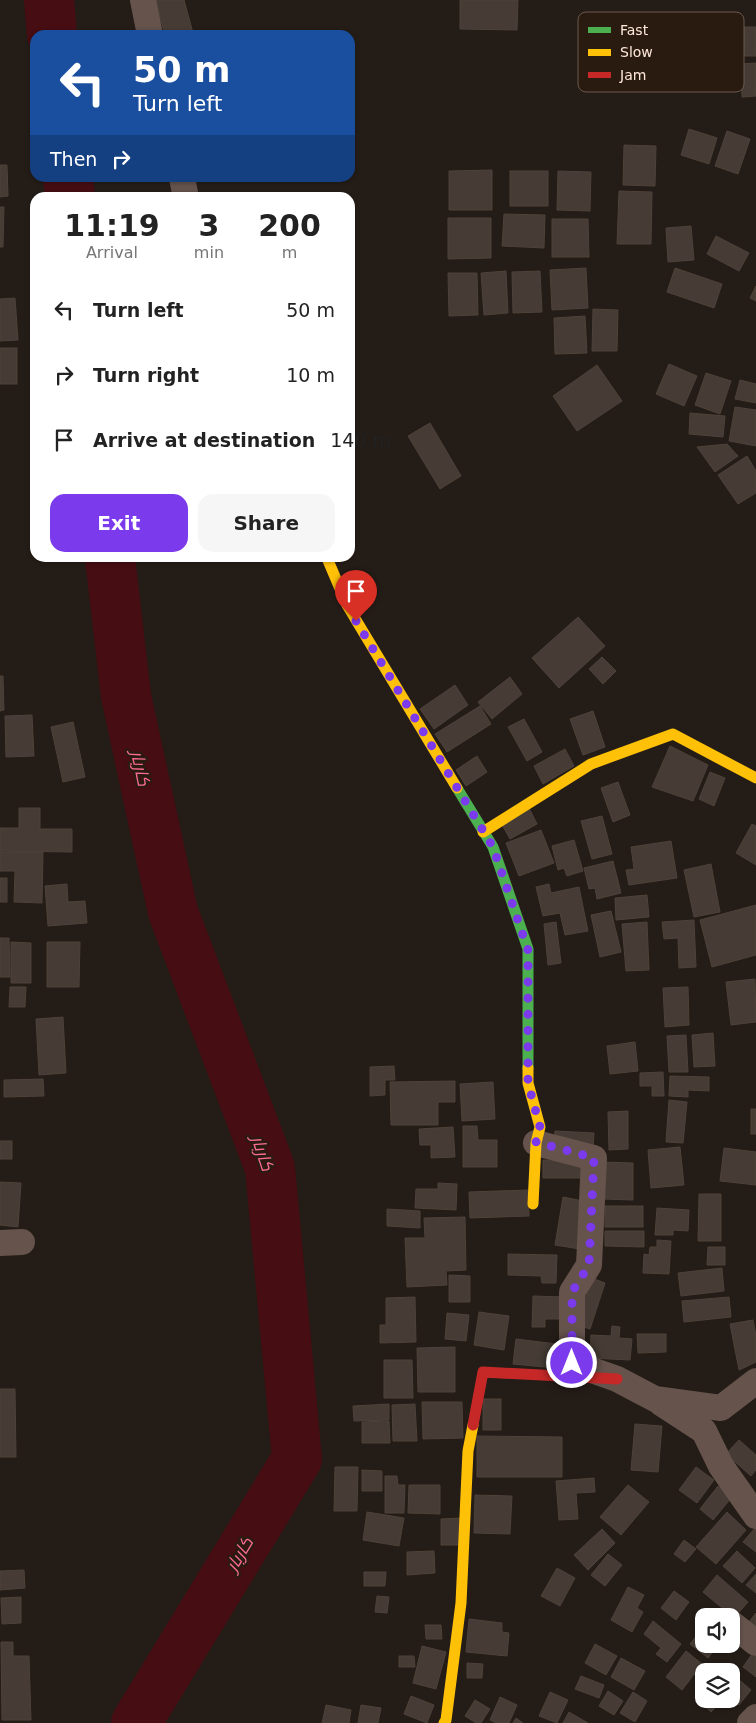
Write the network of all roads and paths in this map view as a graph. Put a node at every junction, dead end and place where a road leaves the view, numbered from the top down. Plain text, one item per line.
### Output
1 (143, 0) edge
2 (149, 30) edge
3 (329, 562) edge
4 (756, 778) edge
5 (483, 832) junction
6 (536, 1142) junction
7 (533, 1204) dead end
8 (617, 1379) junction
9 (756, 1382) edge
10 (655, 1399) junction
11 (756, 1516) edge
12 (740, 1630) edge
13 (756, 1643) edge
14 (756, 1717) edge
15 (444, 1723) edge
16 (750, 1723) edge

1 - 2 street
3 - 5 street
4 - 5 street
5 - 6 street
6 - 7 street
6 - 8 street
8 - 10 street
8 - 15 street
9 - 10 street
10 - 11 street
12 - 13 street
14 - 16 street

